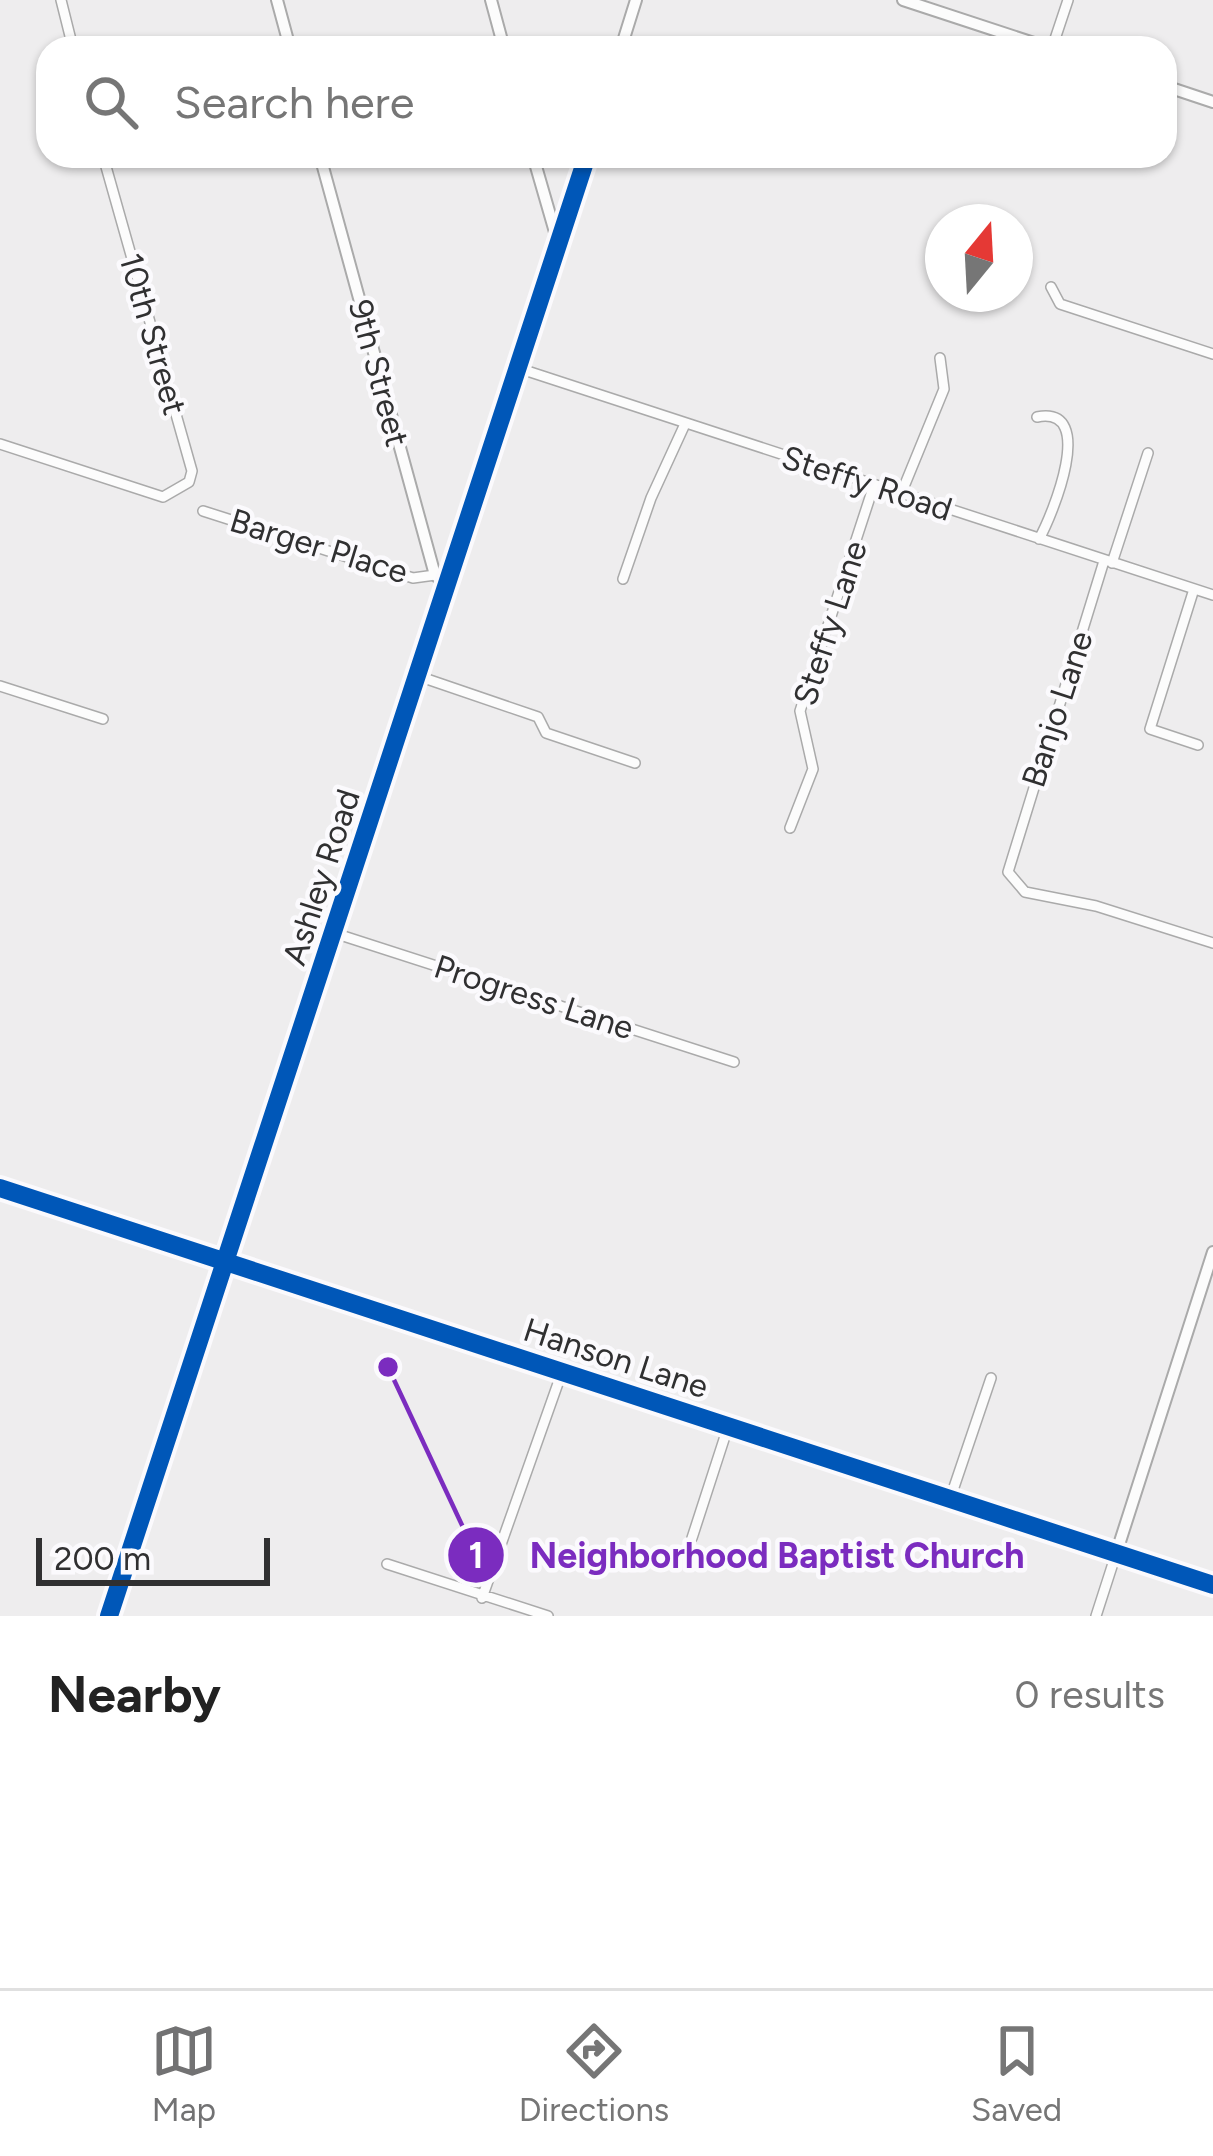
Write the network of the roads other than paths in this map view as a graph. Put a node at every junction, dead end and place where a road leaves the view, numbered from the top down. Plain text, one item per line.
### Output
1 (61, 0) edge
2 (277, 0) edge
3 (490, 0) edge
4 (636, 0) edge
5 (903, 0) edge
6 (1067, 0) edge
7 (917, 2) edge
8 (71, 36) edge
9 (287, 36) edge
10 (500, 36) edge
11 (625, 36) edge
12 (1015, 36) edge
13 (1054, 36) edge
14 (1177, 90) edge
15 (1213, 102) edge
16 (106, 168) edge
17 (323, 168) edge
18 (536, 168) edge
19 (582, 168) edge
20 (558, 242) junction
21 (1051, 287) dead end
22 (1213, 354) edge
23 (940, 358) dead end
24 (521, 369) junction
25 (1037, 418) dead end
26 (686, 424) junction
27 (0, 444) edge
28 (1148, 453) dead end
29 (874, 485) junction
30 (901, 494) junction
31 (203, 511) dead end
32 (1039, 539) junction
33 (1108, 562) junction
34 (435, 575) junction
35 (623, 579) dead end
36 (446, 584) junction
37 (1194, 589) junction
38 (1213, 595) edge
39 (418, 676) junction
40 (0, 686) edge
41 (104, 719) dead end
42 (1198, 745) dead end
43 (635, 763) dead end
44 (790, 828) dead end
45 (334, 933) junction
46 (1213, 943) edge
47 (734, 1062) dead end
48 (0, 1188) edge
49 (1213, 1252) edge
50 (226, 1262) junction
51 (562, 1372) junction
52 (991, 1378) dead end
53 (728, 1426) junction
54 (950, 1499) junction
55 (692, 1538) dead end
56 (1116, 1554) junction
57 (387, 1564) dead end
58 (1213, 1585) edge
59 (482, 1598) junction
60 (109, 1616) edge
61 (548, 1616) edge
62 (1096, 1616) edge

1 - 8 street
2 - 9 street
3 - 10 street
4 - 11 street
5 - 7 street
6 - 13 street
7 - 12 street
14 - 15 street
16 - 27 street, 10th Street
17 - 34 street, 9th Street
18 - 20 street
19 - 20 street, Ashley Road
20 - 24 street, Ashley Road
21 - 22 street
23 - 30 street
24 - 26 street, Steffy Road
24 - 36 street, Ashley Road
25 - 32 street
26 - 29 street, Steffy Road
26 - 35 street
28 - 33 street, Banjo Lane
29 - 30 street, Steffy Road
29 - 44 street, Steffy Lane
30 - 32 street, Steffy Road
31 - 34 street, Barger Place
32 - 33 street, Steffy Road
33 - 37 street, Steffy Road
33 - 46 street, Banjo Lane
34 - 36 street
36 - 39 street, Ashley Road
37 - 38 street, Steffy Road
37 - 42 street
39 - 43 street
39 - 45 street, Ashley Road
40 - 41 street
45 - 47 street, Progress Lane
45 - 50 street, Ashley Road
48 - 50 street, Hanson Lane
49 - 56 street
50 - 51 street, Hanson Lane
50 - 60 street, Ashley Road
51 - 53 street, Hanson Lane
51 - 59 street
52 - 54 street
53 - 54 street, Hanson Lane
53 - 55 street
54 - 56 street, Hanson Lane
56 - 58 street, Hanson Lane
56 - 62 street
57 - 59 street
59 - 61 street

